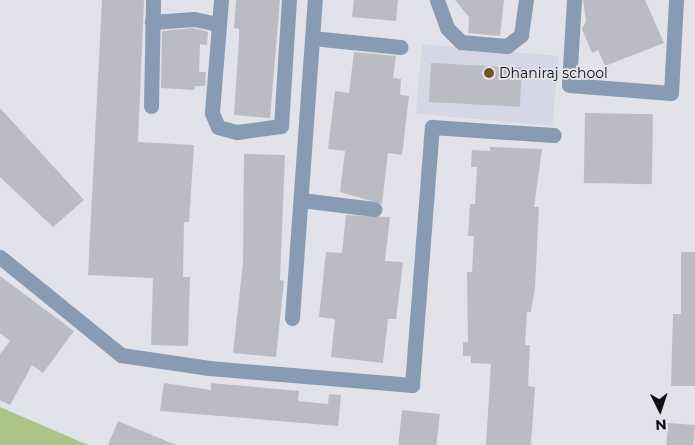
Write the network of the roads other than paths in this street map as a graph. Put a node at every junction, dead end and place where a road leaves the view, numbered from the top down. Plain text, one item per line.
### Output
1 (152, 0) edge
2 (221, 0) edge
3 (289, 0) edge
4 (315, 0) edge
5 (437, 0) edge
6 (526, 0) edge
7 (574, 0) edge
8 (676, 0) edge
9 (152, 22) junction
10 (217, 24) junction
11 (312, 38) junction
12 (402, 47) dead end
13 (151, 106) dead end
14 (554, 135) dead end
15 (301, 200) junction
16 (374, 209) dead end
17 (0, 257) edge
18 (292, 318) dead end

1 - 9 street
2 - 10 street
3 - 10 street
4 - 11 street
5 - 6 street
7 - 8 street
9 - 10 street
9 - 13 street
11 - 12 street
11 - 15 street
14 - 17 street
15 - 16 street
15 - 18 street

